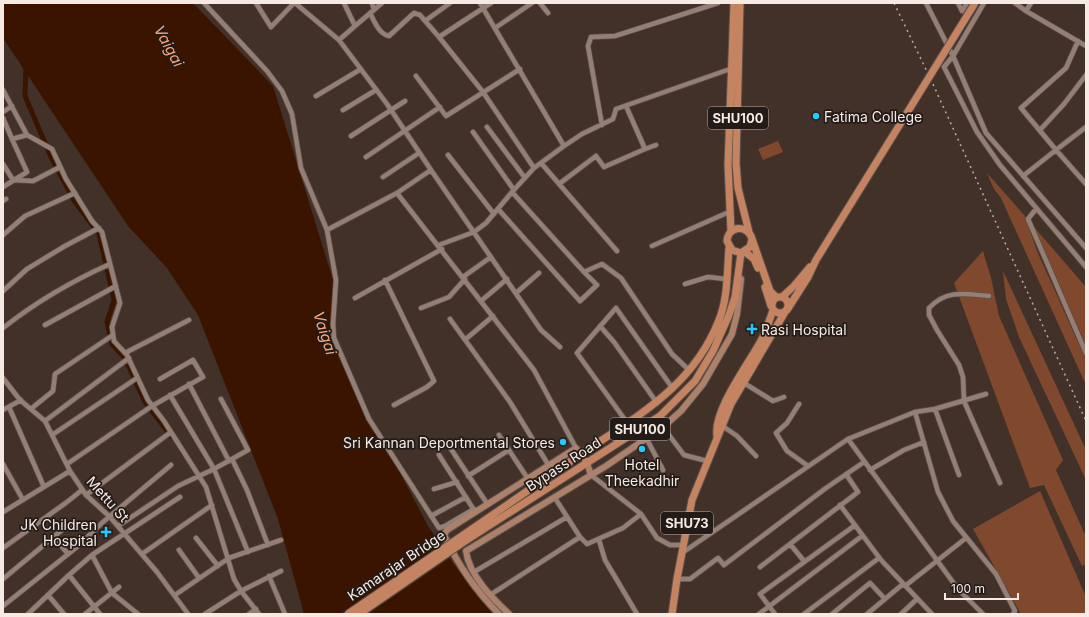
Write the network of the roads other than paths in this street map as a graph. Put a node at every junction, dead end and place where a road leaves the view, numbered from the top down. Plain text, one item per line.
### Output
1 (204, 3) edge
2 (256, 3) edge
3 (295, 3) edge
4 (344, 3) edge
5 (372, 3) edge
6 (382, 3) edge
7 (450, 3) edge
8 (480, 3) edge
9 (490, 3) edge
10 (532, 3) edge
11 (540, 3) edge
12 (718, 3) edge
13 (734, 3) edge
14 (740, 3) edge
15 (926, 3) edge
16 (958, 3) edge
17 (967, 3) edge
18 (975, 3) edge
19 (984, 3) edge
20 (1015, 3) edge
21 (1031, 3) edge
22 (483, 8) junction
23 (1026, 10) junction
24 (372, 12) junction
25 (548, 13) dead end
26 (424, 21) junction
27 (355, 26) junction
28 (495, 28) junction
29 (439, 37) junction
30 (339, 40) junction
31 (1078, 41) junction
32 (1086, 46) edge
33 (953, 56) junction
34 (739, 66) junction
35 (361, 69) junction
36 (520, 69) junction
37 (731, 69) junction
38 (1086, 75) edge
39 (416, 76) dead end
40 (3, 90) edge
41 (376, 90) junction
42 (483, 92) junction
43 (316, 96) dead end
44 (405, 100) dead end
45 (12, 106) junction
46 (626, 106) junction
47 (440, 107) junction
48 (343, 110) dead end
49 (390, 110) junction
50 (3, 112) edge
51 (3, 118) edge
52 (602, 125) junction
53 (487, 127) dead end
54 (1086, 127) edge
55 (1040, 130) junction
56 (405, 131) junction
57 (473, 132) dead end
58 (27, 135) junction
59 (351, 136) dead end
60 (12, 139) junction
61 (656, 145) dead end
62 (564, 146) junction
63 (645, 150) junction
64 (1056, 150) junction
65 (419, 153) junction
66 (448, 155) dead end
67 (366, 157) dead end
68 (541, 163) junction
69 (3, 164) edge
70 (58, 168) junction
71 (534, 168) junction
72 (431, 170) junction
73 (1023, 176) junction
74 (383, 177) dead end
75 (525, 178) junction
76 (13, 180) junction
77 (559, 184) junction
78 (1086, 184) edge
79 (3, 186) edge
80 (513, 191) junction
81 (398, 193) junction
82 (72, 194) junction
83 (498, 209) junction
84 (1036, 209) junction
85 (729, 212) junction
86 (494, 214) junction
87 (97, 230) junction
88 (327, 230) junction
89 (731, 231) junction
90 (474, 232) junction
91 (3, 235) edge
92 (751, 236) junction
93 (652, 246) dead end
94 (440, 247) junction
95 (729, 248) junction
96 (1086, 248) edge
97 (618, 251) dead end
98 (743, 253) junction
99 (491, 257) junction
100 (816, 260) junction
101 (108, 265) junction
102 (1086, 267) edge
103 (739, 271) junction
104 (584, 272) junction
105 (539, 273) dead end
106 (464, 278) junction
107 (726, 279) junction
108 (385, 280) junction
109 (507, 280) junction
110 (685, 284) dead end
111 (113, 288) junction
112 (3, 291) edge
113 (516, 293) junction
114 (989, 296) dead end
115 (779, 297) junction
116 (355, 298) dead end
117 (481, 301) junction
118 (421, 308) dead end
119 (772, 308) junction
120 (786, 311) junction
121 (493, 316) junction
122 (450, 319) dead end
123 (189, 320) dead end
124 (45, 325) dead end
125 (600, 326) junction
126 (3, 328) edge
127 (111, 336) junction
128 (466, 339) junction
129 (560, 347) dead end
130 (1086, 352) edge
131 (125, 353) junction
132 (127, 360) junction
133 (690, 371) junction
134 (3, 378) edge
135 (136, 378) junction
136 (160, 379) dead end
137 (744, 383) junction
138 (189, 384) junction
139 (673, 389) junction
140 (986, 394) dead end
141 (170, 396) junction
142 (784, 398) dead end
143 (221, 399) dead end
144 (21, 400) junction
145 (964, 401) junction
146 (657, 403) junction
147 (799, 404) dead end
148 (394, 405) dead end
149 (9, 407) junction
150 (150, 407) junction
151 (32, 408) junction
152 (935, 409) junction
153 (3, 410) edge
154 (915, 412) junction
155 (44, 421) junction
156 (628, 424) junction
157 (721, 424) junction
158 (664, 427) junction
159 (641, 428) junction
160 (170, 433) junction
161 (52, 435) junction
162 (499, 435) dead end
163 (647, 439) junction
164 (848, 440) junction
165 (924, 442) junction
166 (451, 449) dead end
167 (509, 450) junction
168 (579, 451) junction
169 (439, 455) dead end
170 (756, 456) dead end
171 (230, 460) junction
172 (708, 461) junction
173 (864, 462) junction
174 (588, 463) junction
175 (3, 464) edge
176 (67, 464) junction
177 (171, 465) dead end
178 (549, 466) junction
179 (808, 466) junction
180 (214, 469) junction
181 (662, 470) dead end
182 (870, 470) junction
183 (70, 471) junction
184 (846, 474) junction
185 (591, 475) junction
186 (960, 475) dead end
187 (197, 476) junction
188 (468, 476) junction
189 (528, 479) junction
190 (457, 482) junction
191 (1000, 483) dead end
192 (44, 487) junction
193 (434, 489) dead end
194 (82, 490) junction
195 (86, 495) junction
196 (180, 497) dead end
197 (466, 497) junction
198 (554, 498) junction
199 (23, 500) junction
200 (488, 505) junction
201 (840, 505) junction
202 (210, 506) junction
203 (475, 511) junction
204 (3, 512) edge
205 (641, 514) junction
206 (431, 516) junction
207 (110, 517) junction
208 (567, 517) junction
209 (75, 522) dead end
210 (118, 526) junction
211 (854, 526) junction
212 (124, 533) junction
213 (862, 536) junction
214 (580, 537) junction
215 (54, 538) junction
216 (196, 538) dead end
217 (966, 538) junction
218 (281, 540) dead end
219 (599, 540) junction
220 (461, 541) junction
221 (268, 544) junction
222 (790, 544) junction
223 (683, 545) junction
224 (3, 548) edge
225 (179, 550) dead end
226 (248, 552) junction
227 (68, 554) junction
228 (142, 554) junction
229 (681, 554) junction
230 (92, 555) junction
231 (879, 558) junction
232 (228, 559) junction
233 (804, 561) junction
234 (937, 561) junction
235 (218, 566) junction
236 (760, 567) dead end
237 (281, 571) dead end
238 (474, 572) junction
239 (69, 576) junction
240 (269, 576) junction
241 (199, 578) junction
242 (3, 579) edge
243 (677, 579) junction
244 (904, 585) junction
245 (119, 587) dead end
246 (239, 592) junction
247 (112, 593) junction
248 (48, 595) junction
249 (174, 595) junction
250 (490, 595) junction
251 (886, 599) junction
252 (918, 599) junction
253 (3, 606) edge
254 (94, 606) junction
255 (768, 606) junction
256 (253, 611) edge
257 (28, 614) edge
258 (64, 614) edge
259 (85, 614) edge
260 (100, 614) edge
261 (138, 614) edge
262 (188, 614) edge
263 (205, 614) edge
264 (259, 614) edge
265 (285, 614) edge
266 (348, 614) edge
267 (359, 614) edge
268 (499, 614) edge
269 (509, 614) edge
270 (637, 614) edge
271 (672, 614) edge
272 (758, 614) edge
273 (775, 614) edge
274 (804, 614) edge
275 (832, 614) edge
276 (867, 614) edge
277 (903, 614) edge
278 (932, 614) edge
279 (983, 614) edge
280 (1013, 614) edge

1 - 88 street
2 - 3 street
3 - 30 street
4 - 27 street
5 - 24 street
6 - 24 street
7 - 26 street
8 - 22 street
9 - 22 street
10 - 28 street
11 - 25 street
12 - 52 street
13 - 37 main road, SHU100
14 - 34 main road, SHU100
15 - 33 street
16 - 17 street
18 - 100 main road, bridge
19 - 33 street
20 - 23 street
21 - 23 street
22 - 28 street
22 - 29 street
23 - 31 street
24 - 26 street
24 - 27 street
26 - 29 street
27 - 30 street
28 - 36 street
29 - 42 street
30 - 35 street
31 - 32 street
31 - 55 street
33 - 73 street
33 - 84 street
34 - 37 street
34 - 92 main road, SHU100
35 - 41 street
35 - 43 street
36 - 42 street
36 - 62 street
37 - 46 street
37 - 85 main road, SHU100
38 - 55 street
39 - 47 street
40 - 45 street
41 - 48 street
41 - 49 street
42 - 47 street
42 - 71 street
44 - 49 street
45 - 50 street
45 - 58 street
46 - 52 street
46 - 63 street
47 - 56 street
49 - 56 street
49 - 59 street
51 - 60 street
52 - 62 street
53 - 75 street
54 - 64 street
55 - 64 street
56 - 65 street
56 - 67 street
57 - 80 street
58 - 60 street
58 - 70 street
60 - 76 street
61 - 63 street
62 - 68 street
63 - 77 street
64 - 73 street
64 - 78 street
65 - 72 street
65 - 74 street
66 - 86 street
68 - 71 street
68 - 77 street
69 - 76 street
70 - 76 street
70 - 82 street
71 - 75 street
72 - 81 street
72 - 90 street
73 - 96 street
75 - 80 street
76 - 79 street
77 - 97 street
80 - 83 street
80 - 104 street
81 - 88 street
81 - 94 street
82 - 87 street
82 - 91 street
83 - 86 street
83 - 104 street
84 - 102 street
84 - 130 street
85 - 89 main road, SHU100
85 - 93 street
86 - 90 street
87 - 101 street
87 - 112 street
88 - 206 street
89 - 92 main road
89 - 95 main road, SHU100
90 - 94 street
90 - 99 street
92 - 98 main road, SHU100
92 - 115 main road
94 - 106 street
94 - 108 street
95 - 98 main road
95 - 107 main road, Bypass Road / SHU100
98 - 103 main road, Bypass Road / SHU100
98 - 119 main road
99 - 106 street
99 - 109 street
100 - 115 main road
100 - 120 main road
101 - 111 street
101 - 126 street
103 - 158 main road
103 - 159 main road, Bypass Road / SHU100
104 - 133 street
105 - 113 street
106 - 117 street
106 - 118 street
107 - 110 street
107 - 133 main road, Bypass Road / SHU100
108 - 116 street
108 - 148 street
109 - 113 street
109 - 117 street
111 - 124 street
111 - 127 street
113 - 129 street
114 - 145 street
115 - 119 main road, SHU73
115 - 120 main road
117 - 121 street
119 - 120 main road
119 - 157 main road, SHU73
120 - 137 main road, SHU73
121 - 128 street
121 - 168 street
122 - 128 street
123 - 131 street
125 - 139 street
125 - 146 street
125 - 156 street
127 - 131 street
127 - 151 street
128 - 178 street
131 - 132 street
132 - 135 street
132 - 155 street
133 - 139 main road, Bypass Road / SHU100
134 - 144 street, Mettu St
135 - 150 street
135 - 161 street
136 - 138 street
137 - 142 street
137 - 157 main road, SHU73
138 - 141 street
138 - 171 street
139 - 146 main road, Bypass Road / SHU100
140 - 145 street
141 - 150 street
141 - 180 street
143 - 171 street
144 - 149 street
144 - 151 street, Mettu St
145 - 152 street
145 - 191 street
146 - 156 main road, Bypass Road / SHU100
147 - 179 street
149 - 153 street
149 - 192 street
150 - 160 street
150 - 176 street
151 - 155 street, Mettu St
152 - 154 street
152 - 186 street
154 - 164 street
154 - 165 street
155 - 161 street, Mettu St
156 - 168 main road, Bypass Road / SHU100
157 - 170 street
157 - 172 main road, SHU73
158 - 163 main road
158 - 172 street
159 - 163 street
159 - 174 main road, Bypass Road / SHU100
160 - 187 street
160 - 195 street
161 - 176 street, Mettu St
162 - 167 street
163 - 181 street
163 - 185 main road
164 - 173 street
164 - 179 street
165 - 182 street
165 - 217 street
166 - 188 street
167 - 188 street
167 - 189 street
168 - 174 main road
168 - 178 main road
168 - 220 main road, Bypass Road / SHU100
169 - 190 street
171 - 180 street
171 - 221 street
172 - 223 main road, SHU73
173 - 182 street
173 - 184 street
174 - 185 main road
174 - 220 main road, Bypass Road / SHU100
175 - 199 street
176 - 183 street, Mettu St
177 - 207 street
178 - 189 main road
179 - 229 street
180 - 187 street
180 - 226 street
182 - 234 street
183 - 192 street
183 - 194 street, Mettu St
184 - 201 street
184 - 243 street
185 - 198 main road
185 - 205 street
187 - 202 street
187 - 210 street
188 - 200 street
189 - 200 main road
190 - 193 street
190 - 197 street
192 - 199 street
194 - 195 street, Mettu St
194 - 224 street
195 - 207 street, Mettu St
196 - 212 street
197 - 203 street
197 - 206 street
198 - 208 street
198 - 238 main road
199 - 204 street
200 - 203 main road
201 - 211 street
201 - 222 street
202 - 228 street
202 - 232 street
203 - 206 street
203 - 268 main road
205 - 219 street
205 - 223 street
207 - 210 street, Mettu St
207 - 227 street
208 - 214 street
208 - 238 street
209 - 215 street
210 - 212 street, Mettu St
211 - 213 street
211 - 233 street
212 - 228 street, Mettu St
212 - 230 street
213 - 231 street
213 - 255 street
214 - 219 street
214 - 250 street
215 - 227 street
215 - 242 street
216 - 235 street
217 - 234 street
217 - 280 street
218 - 221 street
219 - 270 street
220 - 266 main road, Kamarajar Bridge / SHU100, bridge
220 - 267 main road, Kamarajar Bridge / SHU100, bridge
221 - 226 street
222 - 233 street
222 - 236 street
223 - 229 main road, SHU73
225 - 241 street
226 - 232 street
227 - 253 street
228 - 249 street, Mettu St
229 - 243 main road, SHU73
230 - 239 street
230 - 247 street
231 - 244 street
231 - 274 street
232 - 235 street
232 - 246 street
233 - 255 street
234 - 244 street
234 - 279 street
235 - 241 street
237 - 240 street
238 - 250 main road
239 - 248 street
239 - 254 street
240 - 246 street
240 - 265 street
241 - 249 street
243 - 271 main road, SHU73
244 - 251 street
244 - 252 street
245 - 247 street
246 - 256 street
246 - 263 street
247 - 254 street
247 - 261 street
248 - 257 street
248 - 258 street
249 - 262 street, Mettu St
250 - 269 main road
251 - 275 street
251 - 276 street
252 - 277 street
252 - 278 street
254 - 259 street
254 - 260 street
255 - 272 street
255 - 273 street
256 - 264 street

